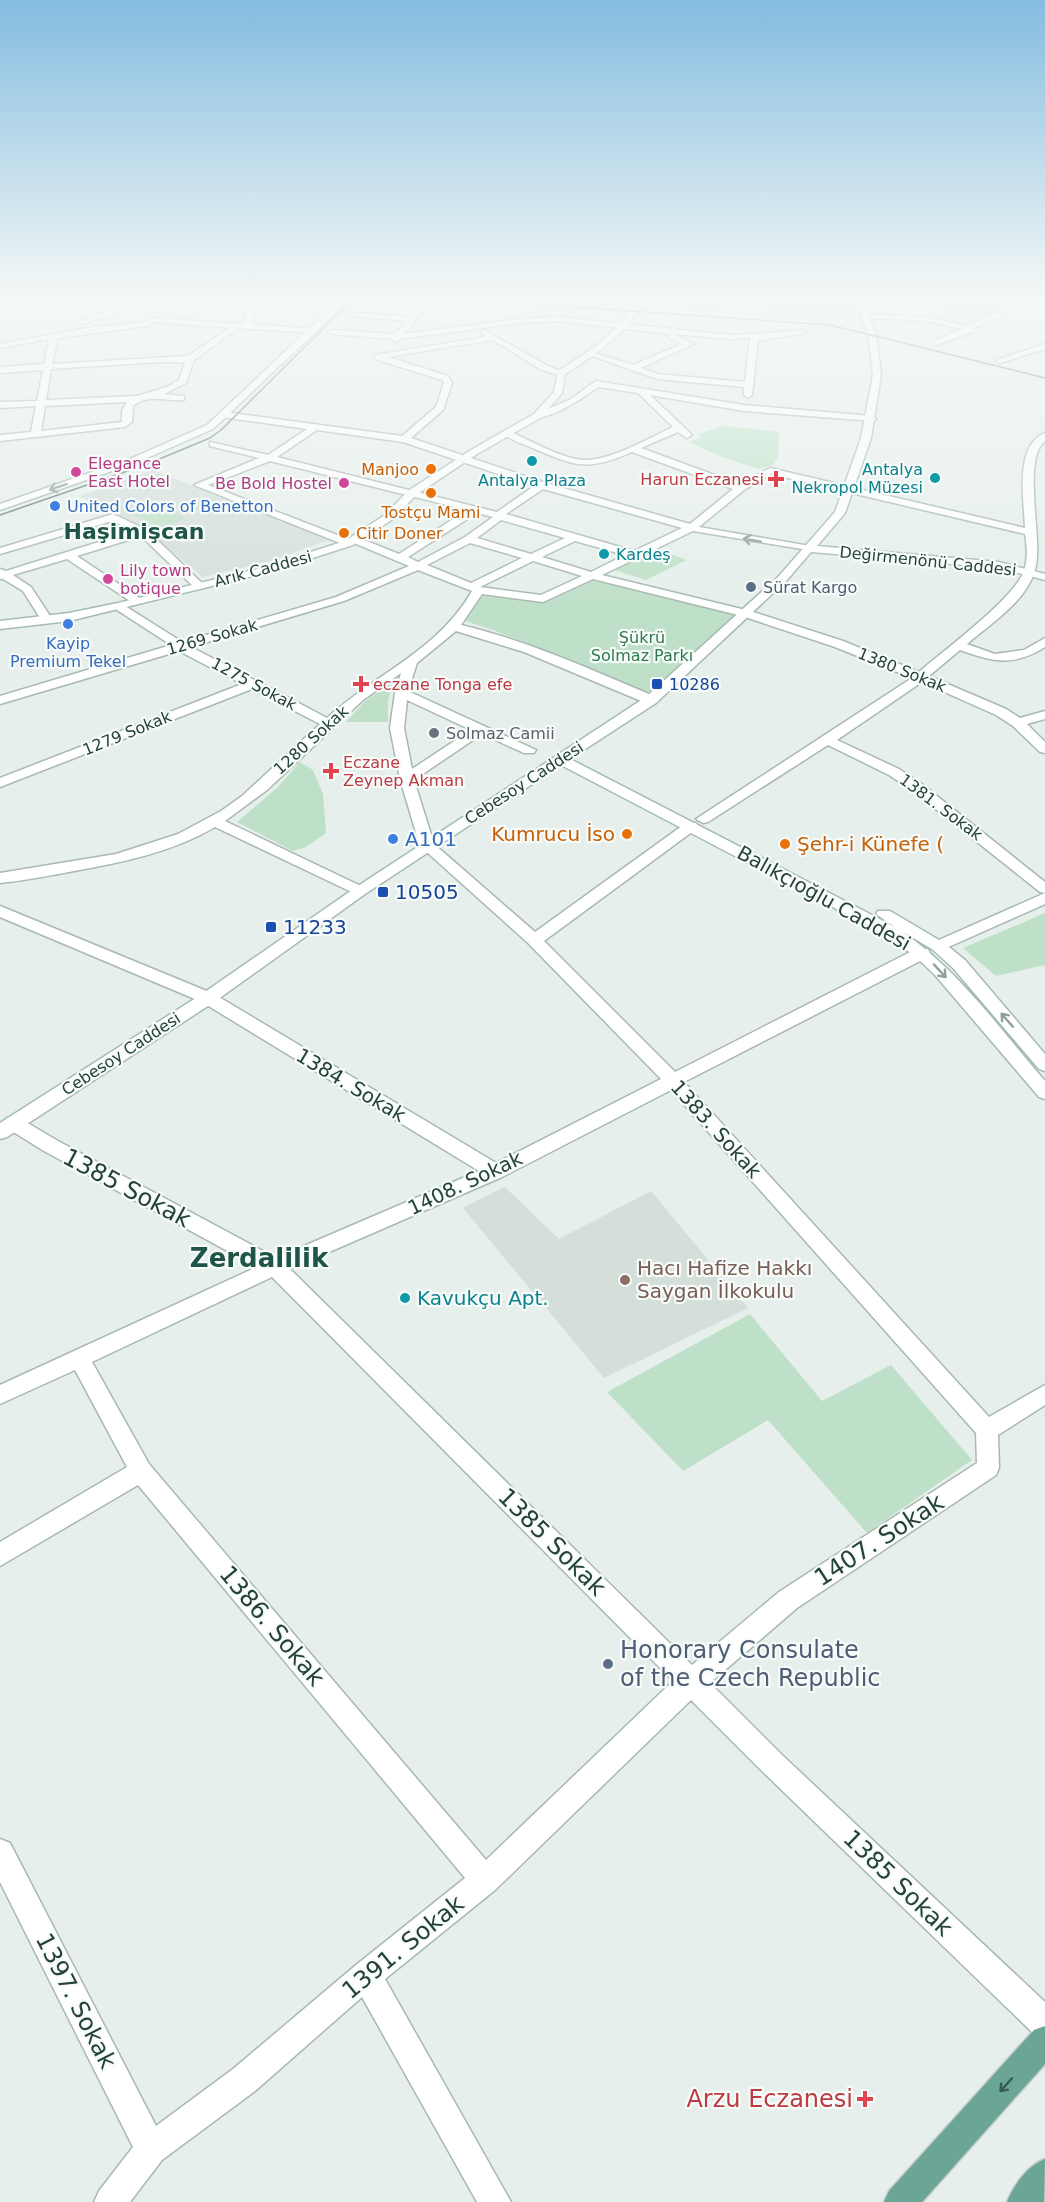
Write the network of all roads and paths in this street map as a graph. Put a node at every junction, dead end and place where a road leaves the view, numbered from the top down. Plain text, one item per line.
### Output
1 (42, 400) edge
2 (120, 400) edge
3 (136, 400) edge
4 (240, 400) edge
5 (442, 400) edge
6 (552, 400) edge
7 (576, 400) edge
8 (649, 400) edge
9 (698, 400) edge
10 (746, 400) edge
11 (874, 400) edge
12 (41, 403) junction
13 (0, 405) edge
14 (744, 408) junction
15 (224, 415) junction
16 (537, 416) junction
17 (871, 418) junction
18 (316, 427) junction
19 (506, 433) junction
20 (35, 435) junction
21 (1044, 436) edge
22 (0, 438) edge
23 (404, 439) junction
24 (213, 444) dead end
25 (633, 449) junction
26 (269, 458) junction
27 (464, 459) junction
28 (480, 466) junction
29 (444, 472) junction
30 (542, 485) junction
31 (740, 488) junction
32 (850, 489) junction
33 (412, 493) junction
34 (0, 507) edge
35 (476, 509) junction
36 (500, 515) junction
37 (691, 528) junction
38 (143, 532) junction
39 (1030, 532) junction
40 (575, 537) junction
41 (469, 539) junction
42 (352, 542) junction
43 (810, 549) junction
44 (1039, 549) edge
45 (0, 551) edge
46 (68, 555) junction
47 (636, 555) junction
48 (401, 557) junction
49 (532, 557) junction
50 (420, 565) junction
51 (1029, 572) junction
52 (2, 574) edge
53 (594, 576) junction
54 (1045, 577) edge
55 (198, 586) junction
56 (475, 588) junction
57 (137, 601) junction
58 (118, 606) junction
59 (746, 613) junction
60 (46, 620) junction
61 (0, 625) edge
62 (453, 627) junction
63 (1045, 642) edge
64 (958, 645) junction
65 (180, 646) junction
66 (411, 661) junction
67 (921, 676) junction
68 (255, 683) junction
69 (401, 693) junction
70 (0, 700) edge
71 (651, 700) junction
72 (1045, 715) edge
73 (1018, 723) junction
74 (329, 724) junction
75 (481, 729) junction
76 (827, 740) junction
77 (1045, 749) edge
78 (529, 750) dead end
79 (566, 755) junction
80 (406, 779) junction
81 (0, 783) edge
82 (214, 821) junction
83 (697, 823) junction
84 (427, 846) junction
85 (0, 878) edge
86 (1045, 889) edge
87 (360, 891) junction
88 (1045, 898) edge
89 (0, 911) edge
90 (534, 940) junction
91 (930, 949) junction
92 (208, 998) junction
93 (1045, 1065) edge
94 (673, 1081) junction
95 (1045, 1093) edge
96 (4, 1124) edge
97 (495, 1172) junction
98 (275, 1267) junction
99 (79, 1358) junction
100 (1045, 1394) edge
101 (0, 1395) edge
102 (987, 1430) junction
103 (141, 1471) junction
104 (0, 1555) edge
105 (690, 1683) junction
106 (0, 1853) edge
107 (485, 1880) junction
108 (366, 1975) junction
109 (1045, 2024) edge
110 (1045, 2041) edge
111 (151, 2149) junction
112 (1045, 2175) edge
113 (110, 2202) edge
114 (495, 2202) edge
115 (900, 2202) edge
116 (1023, 2202) edge

1 - 12 street
2 - 12 street
3 - 20 street
4 - 15 street
5 - 23 street
6 - 16 street
7 - 16 street
8 - 25 street
9 - 14 street
10 - 14 street
11 - 17 street, Cebesoy Caddesi
12 - 13 street
12 - 20 street
14 - 17 street
15 - 18 street, Değirmenönü Caddesi
15 -> 34 street
16 - 19 street, Arık Caddesi
17 - 32 street, Cebesoy Caddesi
18 - 23 street, Değirmenönü Caddesi
18 - 26 street
19 - 25 street
19 - 27 street, Arık Caddesi
20 - 22 street
21 - 39 street
23 - 27 street, Değirmenönü Caddesi
24 - 26 street
25 - 31 street
26 - 33 street
26 - 42 street
27 - 28 street, Değirmenönü Caddesi
27 - 29 street, Arık Caddesi
28 - 29 street
28 - 30 street, Değirmenönü Caddesi
29 - 33 street, Arık Caddesi
30 - 36 street, 1269 Sokak
30 - 37 street, Değirmenönü Caddesi
31 - 32 street
31 - 37 street
32 - 39 street
32 - 43 street, Cebesoy Caddesi
33 - 35 street
33 - 42 street, Arık Caddesi
35 - 36 street
35 - 48 street
36 - 40 street
36 - 41 street, 1269 Sokak
43 -> 37 street, Değirmenönü Caddesi
37 - 47 street
38 - 45 street
38 - 46 street
38 - 55 street
39 - 44 street
40 - 47 street
40 - 49 street
41 - 49 street, 1380 Sokak
41 - 50 street, 1269 Sokak
42 - 48 street
42 - 55 street, Arık Caddesi
43 - 51 street, Değirmenönü Caddesi
43 - 59 street, Cebesoy Caddesi
44 - 51 street
46 - 52 street
46 - 57 street
47 - 53 street
48 - 50 street
49 - 53 street, 1380 Sokak
49 - 56 street
50 - 56 street
50 - 65 street, 1269 Sokak
51 - 54 street, Değirmenönü Caddesi
51 - 64 street
52 - 60 street
53 - 56 street
53 - 59 street, 1380 Sokak
55 - 57 street, Arık Caddesi
56 - 62 street, 1280 Sokak
57 - 58 street, Arık Caddesi
58 - 60 street, Arık Caddesi
58 - 65 street, 1275 Sokak
59 - 67 street, 1380 Sokak
59 - 71 street, Cebesoy Caddesi
60 - 61 street, Arık Caddesi
62 - 66 street, 1280 Sokak
62 - 71 street
63 - 64 street
64 - 67 street
65 - 68 street, 1275 Sokak
65 - 70 street, 1269 Sokak
66 - 69 street
66 - 74 street, 1280 Sokak
67 - 73 street, 1380 Sokak
67 - 76 street
68 - 74 street, 1275 Sokak
68 - 81 street, 1279 Sokak
69 - 75 street
69 - 80 street
71 - 79 street, Cebesoy Caddesi
72 - 73 street
73 - 77 street, 1380 Sokak
74 - 82 street, 1280 Sokak
75 - 78 street
75 - 80 street
76 - 83 street
76 - 86 street, 1381. Sokak
79 - 83 street, Balıkçıoğlu Caddesi
79 - 84 street, Cebesoy Caddesi
80 - 84 street
82 - 85 street, 1280 Sokak
82 - 87 street
83 - 90 street
83 - 91 street, Balıkçıoğlu Caddesi
84 - 87 street, Cebesoy Caddesi
84 - 90 street, 1383. Sokak
87 - 92 street, Cebesoy Caddesi
88 - 91 street, 1408. Sokak
89 - 92 street, 1384. Sokak
90 - 94 street, 1383. Sokak
93 -> 91 street, Balıkçıoğlu Caddesi
91 - 94 street, 1408. Sokak
91 -> 95 street, Balıkçıoğlu Caddesi
92 - 96 street, Cebesoy Caddesi
92 - 97 street, 1384. Sokak
94 - 97 street, 1408. Sokak
94 - 102 street, 1383. Sokak
96 - 98 street, 1385 Sokak
97 - 98 street, 1408. Sokak
98 - 99 street, 1408. Sokak
98 - 105 street, 1385 Sokak
99 - 101 street, 1408. Sokak
99 - 103 street, 1386. Sokak
100 - 102 street
102 - 105 street, 1407. Sokak
103 - 104 street
103 - 107 street, 1386. Sokak
105 - 107 street, 1391. Sokak
105 - 109 street, 1385 Sokak
106 - 111 street, 1397. Sokak
107 - 108 street, 1391. Sokak
108 - 111 street, 1391. Sokak
108 - 114 street
110 -> 115 main road
111 - 113 street, 1391. Sokak
112 - 116 main road

